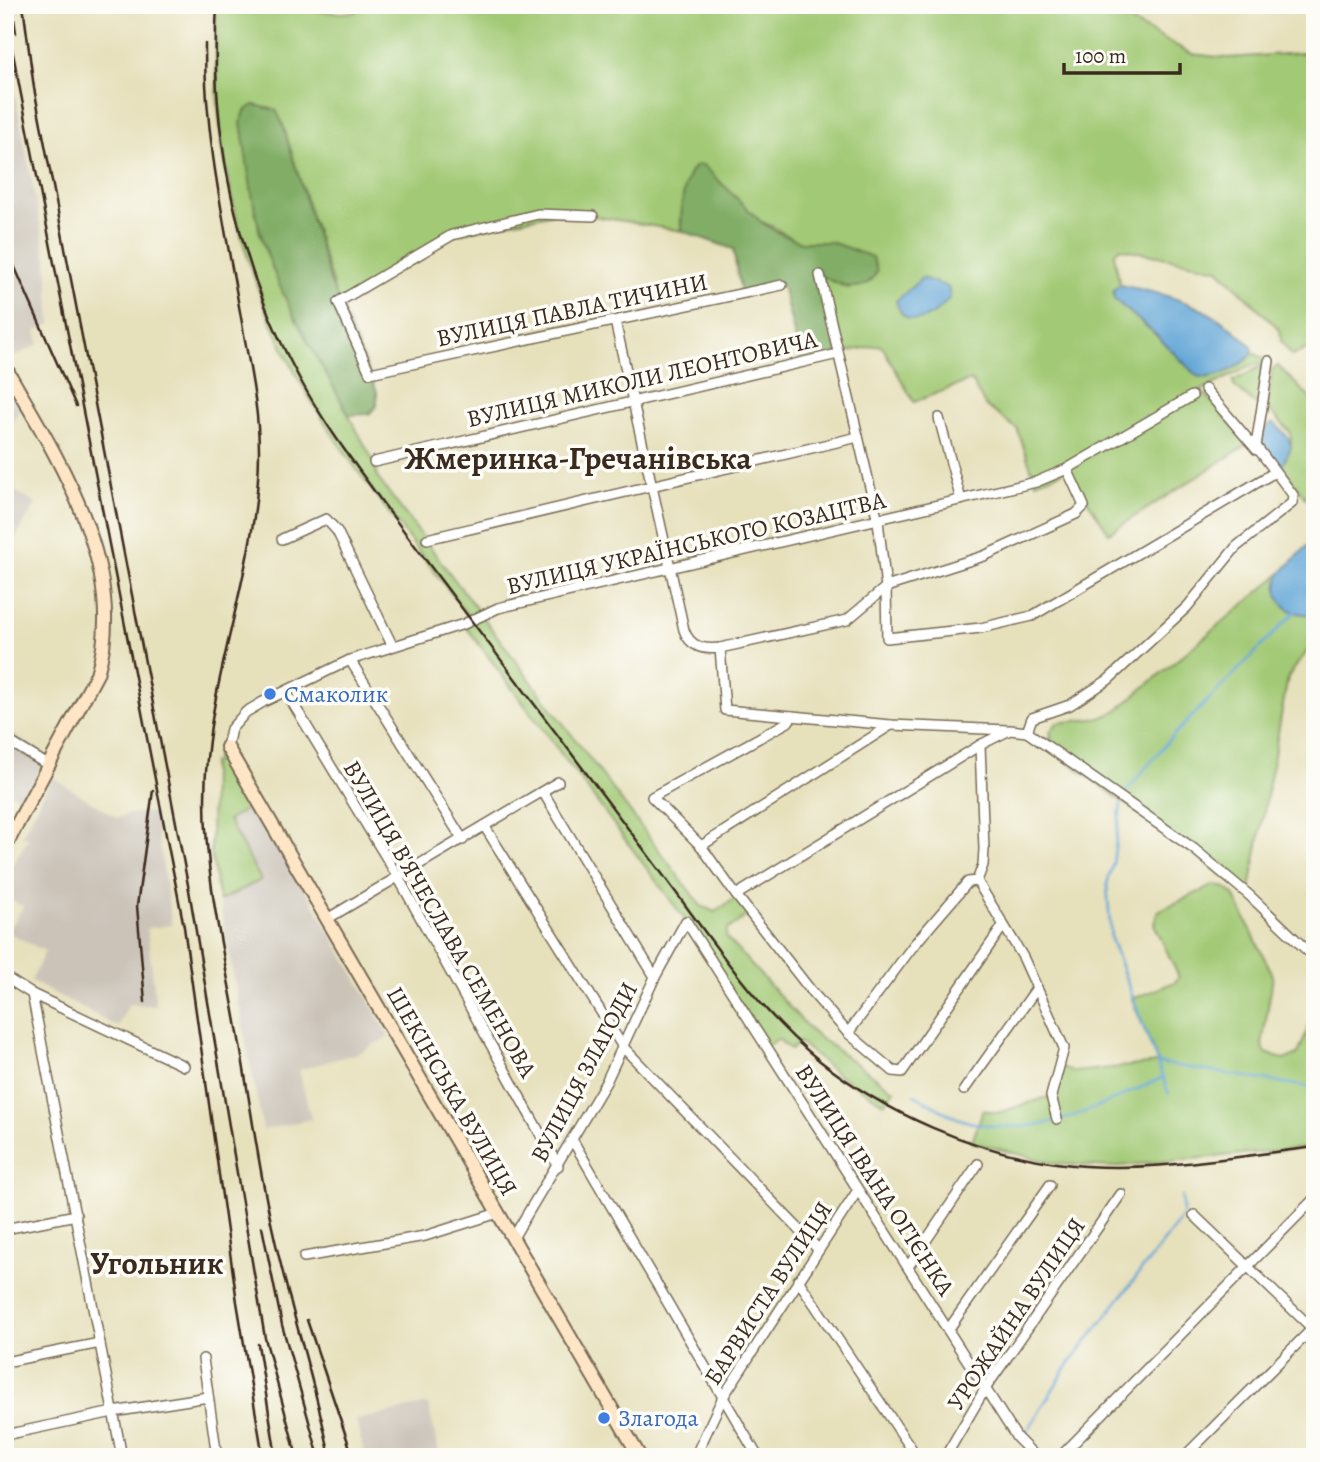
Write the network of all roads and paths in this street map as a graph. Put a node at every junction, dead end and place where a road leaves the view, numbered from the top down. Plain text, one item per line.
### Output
1 (593, 216) dead end
2 (820, 275) dead end
3 (782, 285) dead end
4 (615, 321) junction
5 (838, 354) junction
6 (1269, 361) dead end
7 (5, 367) edge
8 (1205, 389) dead end
9 (1192, 396) dead end
10 (633, 401) junction
11 (939, 418) dead end
12 (858, 437) junction
13 (1258, 452) junction
14 (374, 462) dead end
15 (1067, 469) junction
16 (1275, 472) junction
17 (652, 486) junction
18 (961, 500) junction
19 (878, 521) junction
20 (282, 539) dead end
21 (427, 539) dead end
22 (671, 568) junction
23 (886, 587) junction
24 (392, 645) junction
25 (720, 648) junction
26 (350, 660) junction
27 (286, 692) junction
28 (792, 716) junction
29 (891, 725) junction
30 (1010, 730) junction
31 (1027, 732) junction
32 (5, 739) edge
33 (981, 745) junction
34 (227, 747) joint
35 (48, 765) junction
36 (558, 782) dead end
37 (543, 792) junction
38 (485, 827) junction
39 (463, 840) junction
40 (701, 846) junction
41 (5, 847) edge
42 (398, 877) junction
43 (977, 881) junction
44 (736, 894) junction
45 (327, 919) junction
46 (686, 920) joint
47 (1003, 926) junction
48 (1315, 958) edge
49 (5, 977) edge
50 (655, 977) junction
51 (1037, 988) junction
52 (32, 994) junction
53 (848, 1033) junction
54 (623, 1046) junction
55 (184, 1066) dead end
56 (964, 1090) dead end
57 (1057, 1119) dead end
58 (573, 1141) junction
59 (978, 1164) dead end
60 (558, 1166) junction
61 (1050, 1185) dead end
62 (858, 1190) junction
63 (1121, 1194) dead end
64 (1315, 1199) edge
65 (498, 1213) junction
66 (76, 1214) junction
67 (1194, 1215) dead end
68 (5, 1229) edge
69 (513, 1238) junction
70 (818, 1249) junction
71 (304, 1257) dead end
72 (908, 1267) junction
73 (1250, 1267) junction
74 (798, 1280) junction
75 (1314, 1328) edge
76 (948, 1330) junction
77 (100, 1343) junction
78 (203, 1359) dead end
79 (5, 1362) edge
80 (985, 1389) junction
81 (208, 1397) junction
82 (723, 1397) junction
83 (113, 1412) junction
84 (5, 1435) edge
85 (122, 1457) edge
86 (217, 1457) edge
87 (639, 1457) edge
88 (695, 1457) edge
89 (758, 1457) edge
90 (917, 1457) edge
91 (945, 1457) edge
92 (1035, 1457) edge
93 (1060, 1457) edge
94 (1184, 1457) edge

1 - 4 street, ВУЛИЦЯ ПАВЛА ТИЧИНИ
2 - 5 street
3 - 4 street, ВУЛИЦЯ ПАВЛА ТИЧИНИ
4 - 10 street
5 - 10 street, ВУЛИЦЯ МИКОЛИ ЛЕОНТОВИЧА
5 - 12 street
6 - 13 street
7 - 35 street
8 - 13 street
9 - 15 street, ВУЛИЦЯ УКРАЇНСЬКОГО КОЗАЦТВА
10 - 14 street, ВУЛИЦЯ МИКОЛИ ЛЕОНТОВИЧА
10 - 17 street
11 - 18 street
12 - 17 street
12 - 19 street
13 - 16 street
15 - 18 street, ВУЛИЦЯ УКРАЇНСЬКОГО КОЗАЦТВА
15 - 23 street
16 - 23 street
16 - 31 street
17 - 21 street
17 - 22 street
18 - 19 street, ВУЛИЦЯ УКРАЇНСЬКОГО КОЗАЦТВА
19 - 22 street, ВУЛИЦЯ УКРАЇНСЬКОГО КОЗАЦТВА
19 - 23 street
20 - 24 street
22 - 24 street, ВУЛИЦЯ УКРАЇНСЬКОГО КОЗАЦТВА
22 - 25 street
23 - 25 street
24 - 26 street, ВУЛИЦЯ УКРАЇНСЬКОГО КОЗАЦТВА
25 - 28 street
26 - 27 street, ВУЛИЦЯ УКРАЇНСЬКОГО КОЗАЦТВА
26 - 39 street
27 - 34 street, ВУЛИЦЯ УКРАЇНСЬКОГО КОЗАЦТВА
27 - 42 street, ВУЛИЦЯ В'ЯЧЕСЛАВА СЕМЕНОВА
28 - 29 street
28 - 40 street
29 - 30 street
29 - 40 street
30 - 31 street
30 - 33 street
31 - 48 street
32 - 35 street
33 - 43 street
33 - 44 street
34 - 45 street, ШЕКІНСЬКА ВУЛИЦЯ
35 - 41 street
36 - 37 street
37 - 38 street
37 - 50 street
38 - 39 street
38 - 54 street
39 - 42 street
40 - 44 street
42 - 45 street
42 - 60 street, ВУЛИЦЯ В'ЯЧЕСЛАВА СЕМЕНОВА
43 - 47 street
43 - 53 street
44 - 53 street
45 - 65 street, ШЕКІНСЬКА ВУЛИЦЯ
46 - 50 street, ВУЛИЦЯ ЗЛАГОДИ
46 - 62 street, ВУЛИЦЯ ІВАНА ОГІЄНКА
47 - 51 street
47 - 53 street
49 - 52 street
50 - 54 street, ВУЛИЦЯ ЗЛАГОДИ
51 - 56 street
51 - 57 street
52 - 55 street
52 - 66 street
54 - 58 street, ВУЛИЦЯ ЗЛАГОДИ
54 - 70 street
58 - 60 street, ВУЛИЦЯ ЗЛАГОДИ
58 - 82 street
59 - 72 street
60 - 69 street, ВУЛИЦЯ ЗЛАГОДИ
61 - 76 street
62 - 70 street, БАРВИСТА ВУЛИЦЯ
62 - 72 street, ВУЛИЦЯ ІВАНА ОГІЄНКА
63 - 80 street, УРОЖАЙНА ВУЛИЦЯ
64 - 73 street
65 - 69 street, ШЕКІНСЬКА ВУЛИЦЯ
65 - 71 street
66 - 68 street
66 - 77 street
67 - 73 street
69 - 87 street, ШЕКІНСЬКА ВУЛИЦЯ
70 - 74 street, БАРВИСТА ВУЛИЦЯ
72 - 76 street, ВУЛИЦЯ ІВАНА ОГІЄНКА
73 - 75 street
73 - 93 street
74 - 82 street, БАРВИСТА ВУЛИЦЯ
74 - 90 street
75 - 94 street
76 - 80 street, ВУЛИЦЯ ІВАНА ОГІЄНКА
77 - 79 street
77 - 83 street
78 - 81 street
80 - 91 street, УРОЖАЙНА ВУЛИЦЯ
80 - 92 street, ВУЛИЦЯ ІВАНА ОГІЄНКА
81 - 83 street
81 - 86 street
82 - 88 street, БАРВИСТА ВУЛИЦЯ
82 - 89 street
83 - 84 street
83 - 85 street

